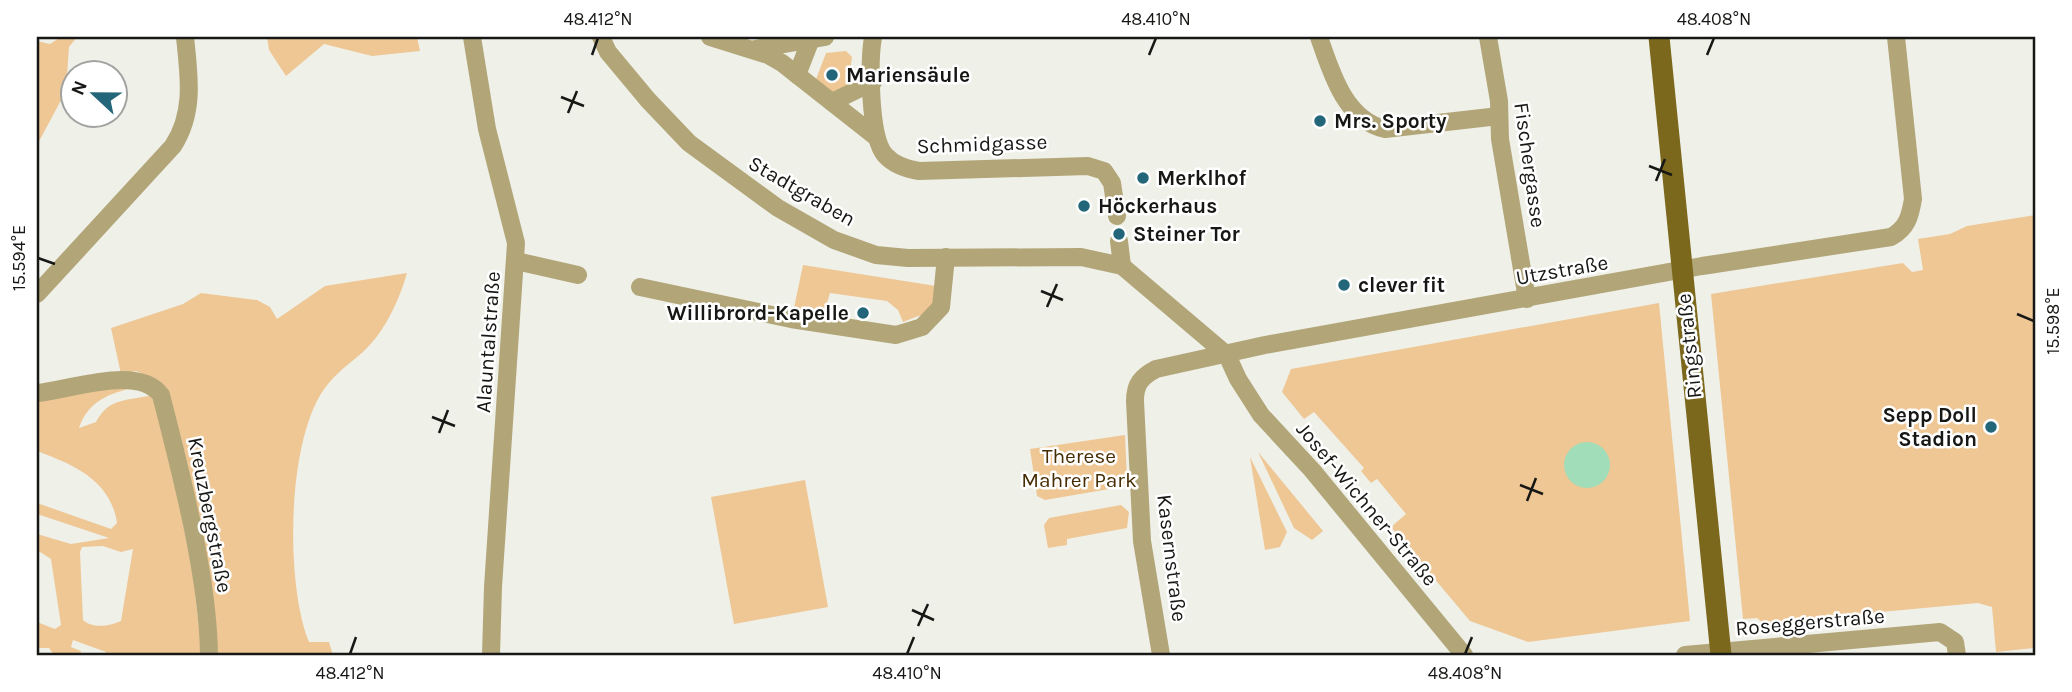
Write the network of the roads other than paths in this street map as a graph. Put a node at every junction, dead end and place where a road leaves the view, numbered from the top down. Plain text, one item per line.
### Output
1 (186, 37) edge
2 (472, 37) edge
3 (601, 37) edge
4 (710, 37) edge
5 (873, 37) edge
6 (1319, 37) edge
7 (1488, 37) edge
8 (1658, 37) edge
9 (1896, 37) edge
10 (818, 38) edge
11 (751, 50) junction
12 (797, 75) junction
13 (873, 82) junction
14 (832, 102) junction
15 (1499, 116) junction
16 (876, 137) junction
17 (1117, 216) dead end
18 (1119, 241) dead end
19 (946, 257) junction
20 (516, 261) junction
21 (1122, 266) junction
22 (1681, 271) junction
23 (578, 275) dead end
24 (640, 287) dead end
25 (37, 294) edge
26 (1527, 299) junction
27 (1227, 355) junction
28 (1138, 383) joint
29 (37, 393) edge
30 (1721, 654) edge
31 (209, 655) edge
32 (491, 655) edge
33 (1161, 655) edge
34 (1464, 655) edge
35 (1685, 655) edge
36 (1957, 655) edge

1 - 25 street
2 - 20 street, Alauntalstraße
3 - 19 street, Stadtgraben
4 - 11 street, Schmidgasse
5 - 13 street
6 - 15 street
7 - 15 street, Fischergasse
8 - 22 main road, Ringstraße
9 - 22 street, Utzstraße
10 - 11 street
10 - 12 street
11 - 12 street, Schmidgasse
12 - 14 street, Schmidgasse
13 - 14 street
13 - 16 street
14 - 16 street, Schmidgasse
15 - 26 street, Fischergasse
16 - 17 street, Schmidgasse
18 - 21 street
19 - 21 street, Stadtgraben
19 - 24 street
20 - 23 street
20 - 32 street, Alauntalstraße
21 - 27 street
22 - 26 street, Utzstraße
22 - 30 main road, Ringstraße
26 - 27 street, Utzstraße
27 - 28 street, Utzstraße
27 - 34 street, Josef-Wichner-Straße
28 - 33 street, Kasernstraße
29 - 31 street, Kreuzbergstraße
30 - 35 street, Roseggerstraße
30 - 36 street, Roseggerstraße

